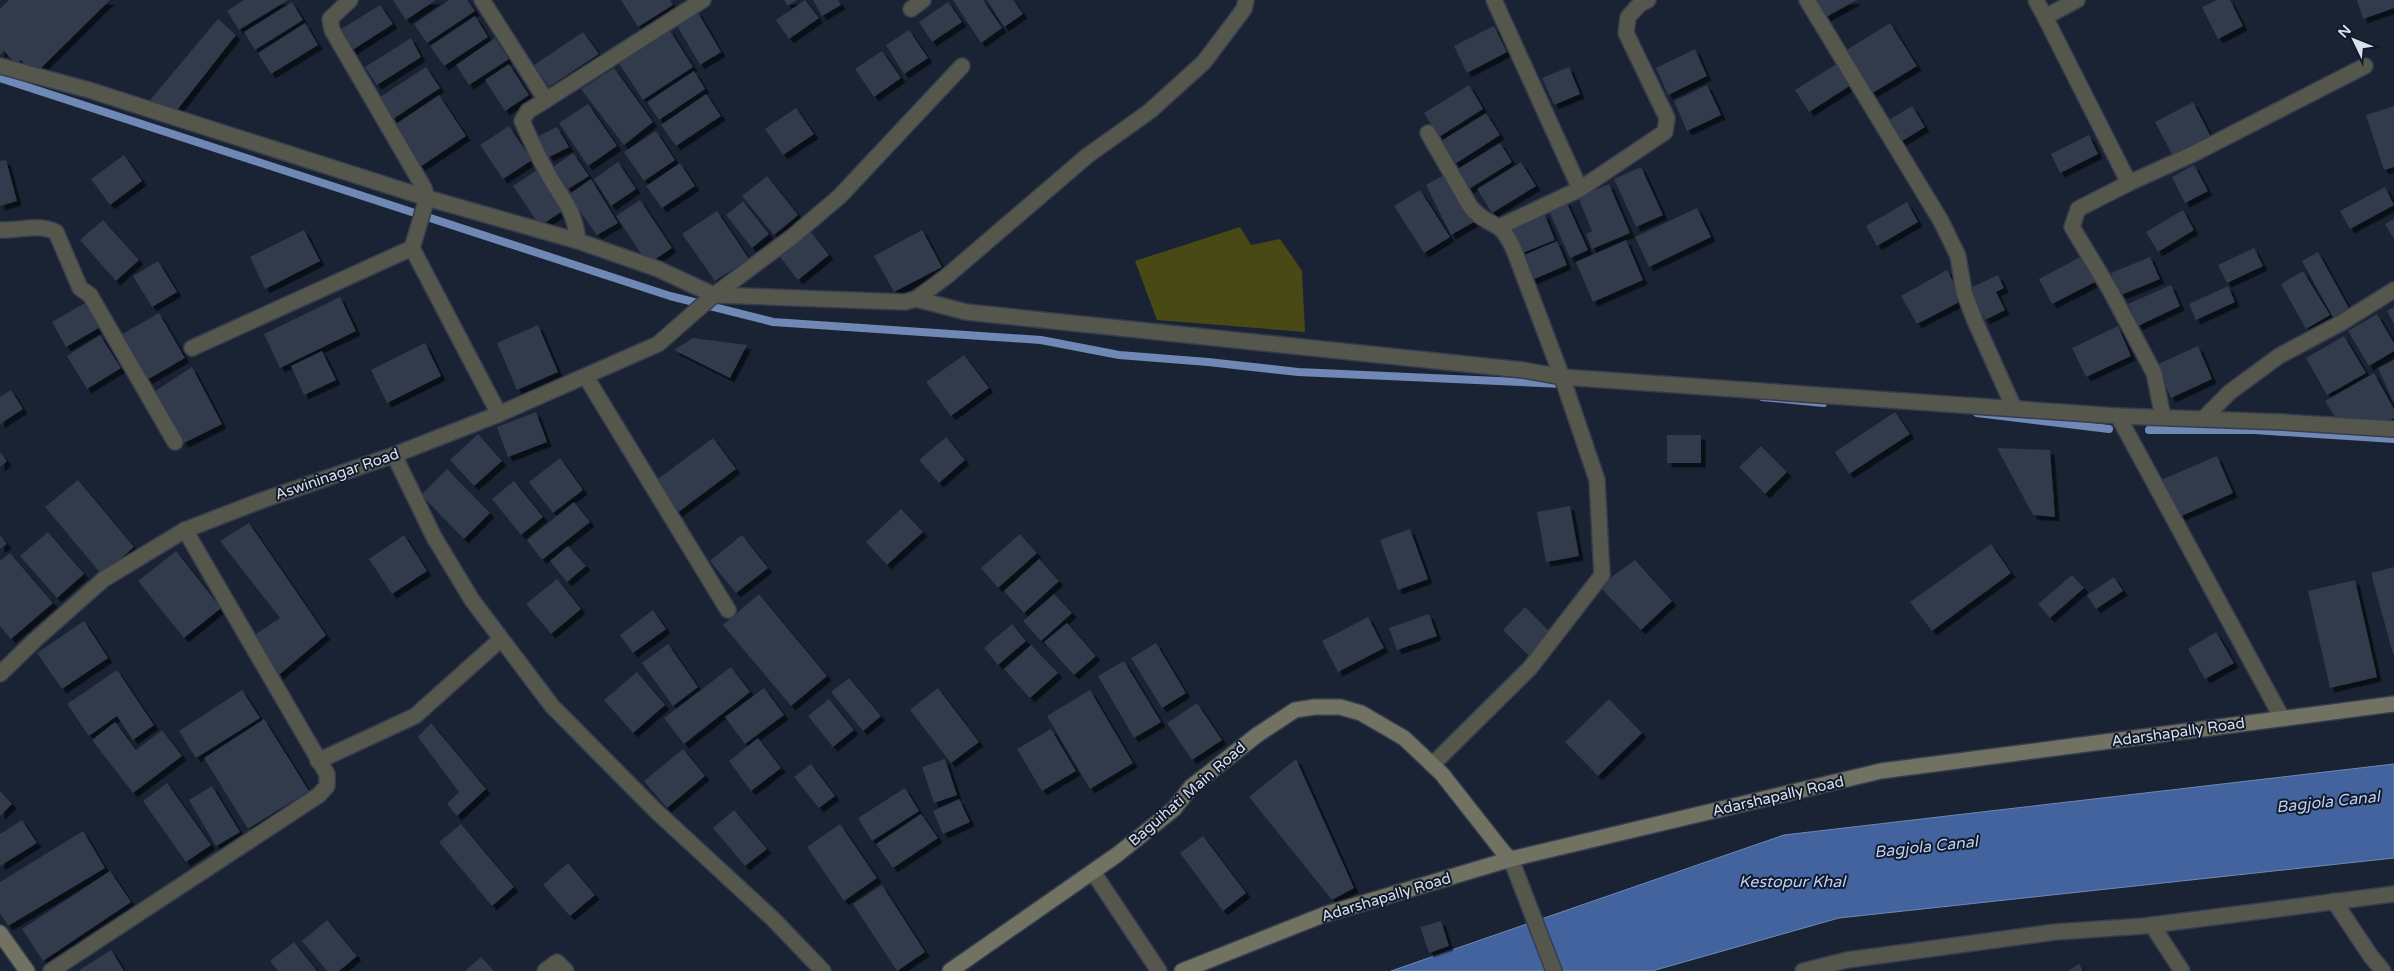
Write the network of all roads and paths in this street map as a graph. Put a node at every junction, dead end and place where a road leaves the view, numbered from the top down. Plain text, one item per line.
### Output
1 (350, 0) edge
2 (482, 0) edge
3 (703, 0) edge
4 (923, 0) edge
5 (1246, 0) edge
6 (1494, 0) edge
7 (1648, 0) edge
8 (1807, 0) edge
9 (2036, 0) edge
10 (2078, 0) edge
11 (911, 9) dead end
12 (2045, 17) junction
13 (0, 66) edge
14 (962, 66) dead end
15 (2365, 66) dead end
16 (546, 100) junction
17 (1428, 133) dead end
18 (2129, 183) junction
19 (1580, 189) junction
20 (426, 201) junction
21 (1499, 227) junction
22 (0, 230) edge
23 (578, 242) junction
24 (412, 248) junction
25 (2394, 290) edge
26 (916, 299) junction
27 (706, 302) junction
28 (192, 348) dead end
29 (586, 376) junction
30 (1562, 378) junction
31 (2014, 408) junction
32 (498, 414) junction
33 (2118, 416) junction
34 (2162, 417) junction
35 (2203, 419) junction
36 (2394, 429) edge
37 (175, 442) dead end
38 (394, 455) junction
39 (185, 530) junction
40 (728, 610) dead end
41 (500, 640) junction
42 (0, 674) edge
43 (2394, 704) edge
44 (2282, 718) junction
45 (318, 761) junction
46 (1432, 765) junction
47 (1511, 859) junction
48 (1093, 872) junction
49 (2394, 894) edge
50 (2334, 901) junction
51 (2152, 925) junction
52 (0, 933) edge
53 (27, 971) edge
54 (51, 971) edge
55 (544, 971) edge
56 (566, 971) edge
57 (822, 971) edge
58 (950, 971) edge
59 (1159, 971) edge
60 (1182, 971) edge
61 (1554, 971) edge
62 (1803, 971) edge
63 (2182, 971) edge
64 (2383, 971) edge

1 - 20 street
2 - 16 street
3 - 16 street
4 - 11 street
5 - 26 street
6 - 19 street
7 - 19 street
8 - 31 street
9 - 12 street
10 - 12 street
12 - 18 street
13 - 20 street
14 - 27 street, Aswininagar Road
15 - 18 street
16 - 23 street
17 - 21 street
18 - 34 street
19 - 21 street
20 - 23 street
20 - 24 street
21 - 30 street
22 - 37 street
23 - 27 street
24 - 28 street
24 - 32 street
25 - 35 street
26 - 27 street
26 - 30 street
27 - 29 street, Aswininagar Road
29 - 32 street, Aswininagar Road
29 - 40 street
30 - 31 street
30 - 46 street
31 - 33 street
32 - 38 street, Aswininagar Road
33 - 34 street
33 - 44 street
34 - 35 street
35 - 36 street
38 - 39 street, Aswininagar Road
38 - 41 street
39 - 42 street, Aswininagar Road
39 - 45 street
41 - 45 street
41 - 57 street
43 - 44 street, Adarshapally Road
44 - 47 street, Adarshapally Road
45 - 54 street
46 - 47 street, Baguihati Main Road
46 - 48 street, Baguihati Main Road
47 - 60 street, Adarshapally Road
47 - 61 street
48 - 58 street, Baguihati Main Road
48 - 59 street
49 - 50 street
50 - 51 street
50 - 64 street
51 - 62 street
51 - 63 street
52 - 53 street
55 - 56 street

